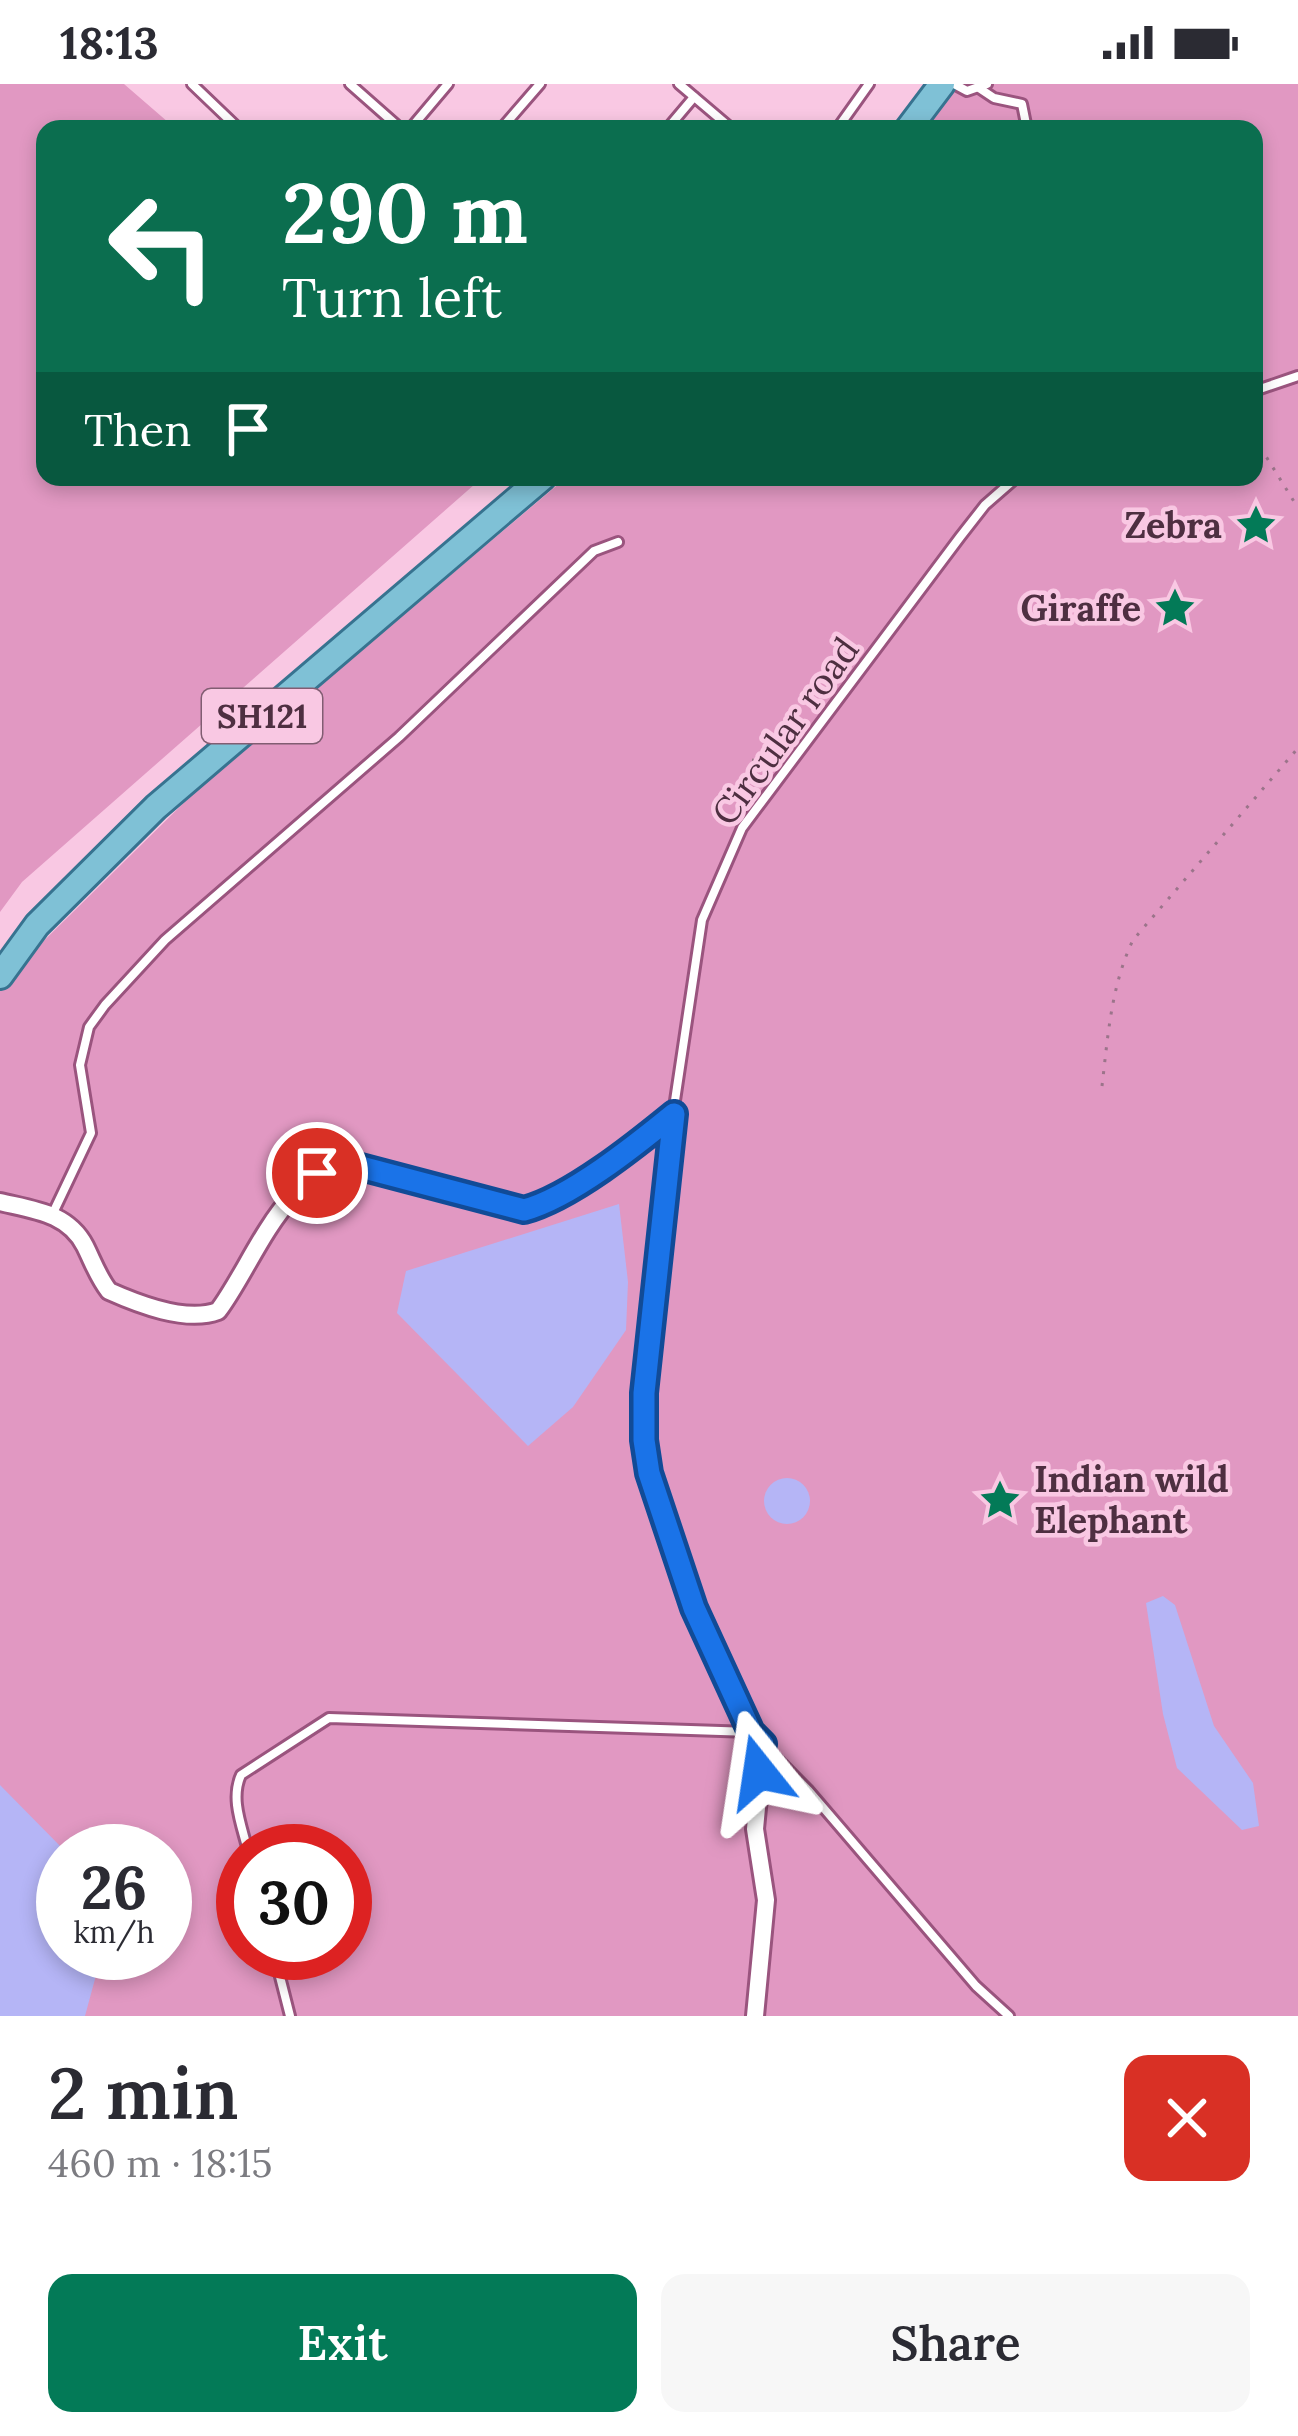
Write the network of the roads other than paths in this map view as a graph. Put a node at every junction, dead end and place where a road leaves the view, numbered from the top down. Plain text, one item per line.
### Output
1 (192, 84) edge
2 (350, 84) edge
3 (448, 84) edge
4 (540, 84) edge
5 (680, 84) edge
6 (869, 84) edge
7 (924, 84) edge
8 (942, 84) edge
9 (955, 84) edge
10 (983, 86) edge
11 (694, 97) junction
12 (230, 120) edge
13 (391, 120) edge
14 (418, 120) edge
15 (509, 120) edge
16 (675, 120) edge
17 (721, 120) edge
18 (843, 120) edge
19 (897, 120) edge
20 (915, 120) edge
21 (1025, 120) edge
22 (1298, 376) edge
23 (1263, 388) edge
24 (513, 486) edge
25 (533, 486) edge
26 (1007, 486) edge
27 (618, 542) dead end
28 (169, 785) junction
29 (0, 952) edge
30 (0, 976) edge
31 (674, 1114) junction
32 (0, 1202) edge
33 (52, 1214) junction
34 (757, 1738) junction
35 (241, 1824) edge
36 (281, 1980) edge
37 (290, 2016) edge
38 (754, 2016) edge
39 (1009, 2016) edge

1 - 12 lane
2 - 13 lane
3 - 14 lane
4 - 15 lane
5 - 11 lane
6 - 18 lane
7 - 19 main road
8 - 20 main road
9 - 10 lane
10 - 21 lane
11 - 16 lane
11 - 17 lane
22 - 23 lane
24 - 28 main road, SH121
25 - 28 main road, SH121
26 - 31 lane, Circular road
27 - 33 lane
28 - 29 main road, SH121
28 - 30 main road, SH121
31 - 33 street
31 - 34 lane, Circular road
32 - 33 street
34 - 35 lane
34 - 38 street
34 - 39 lane, Circular road
36 - 37 lane

